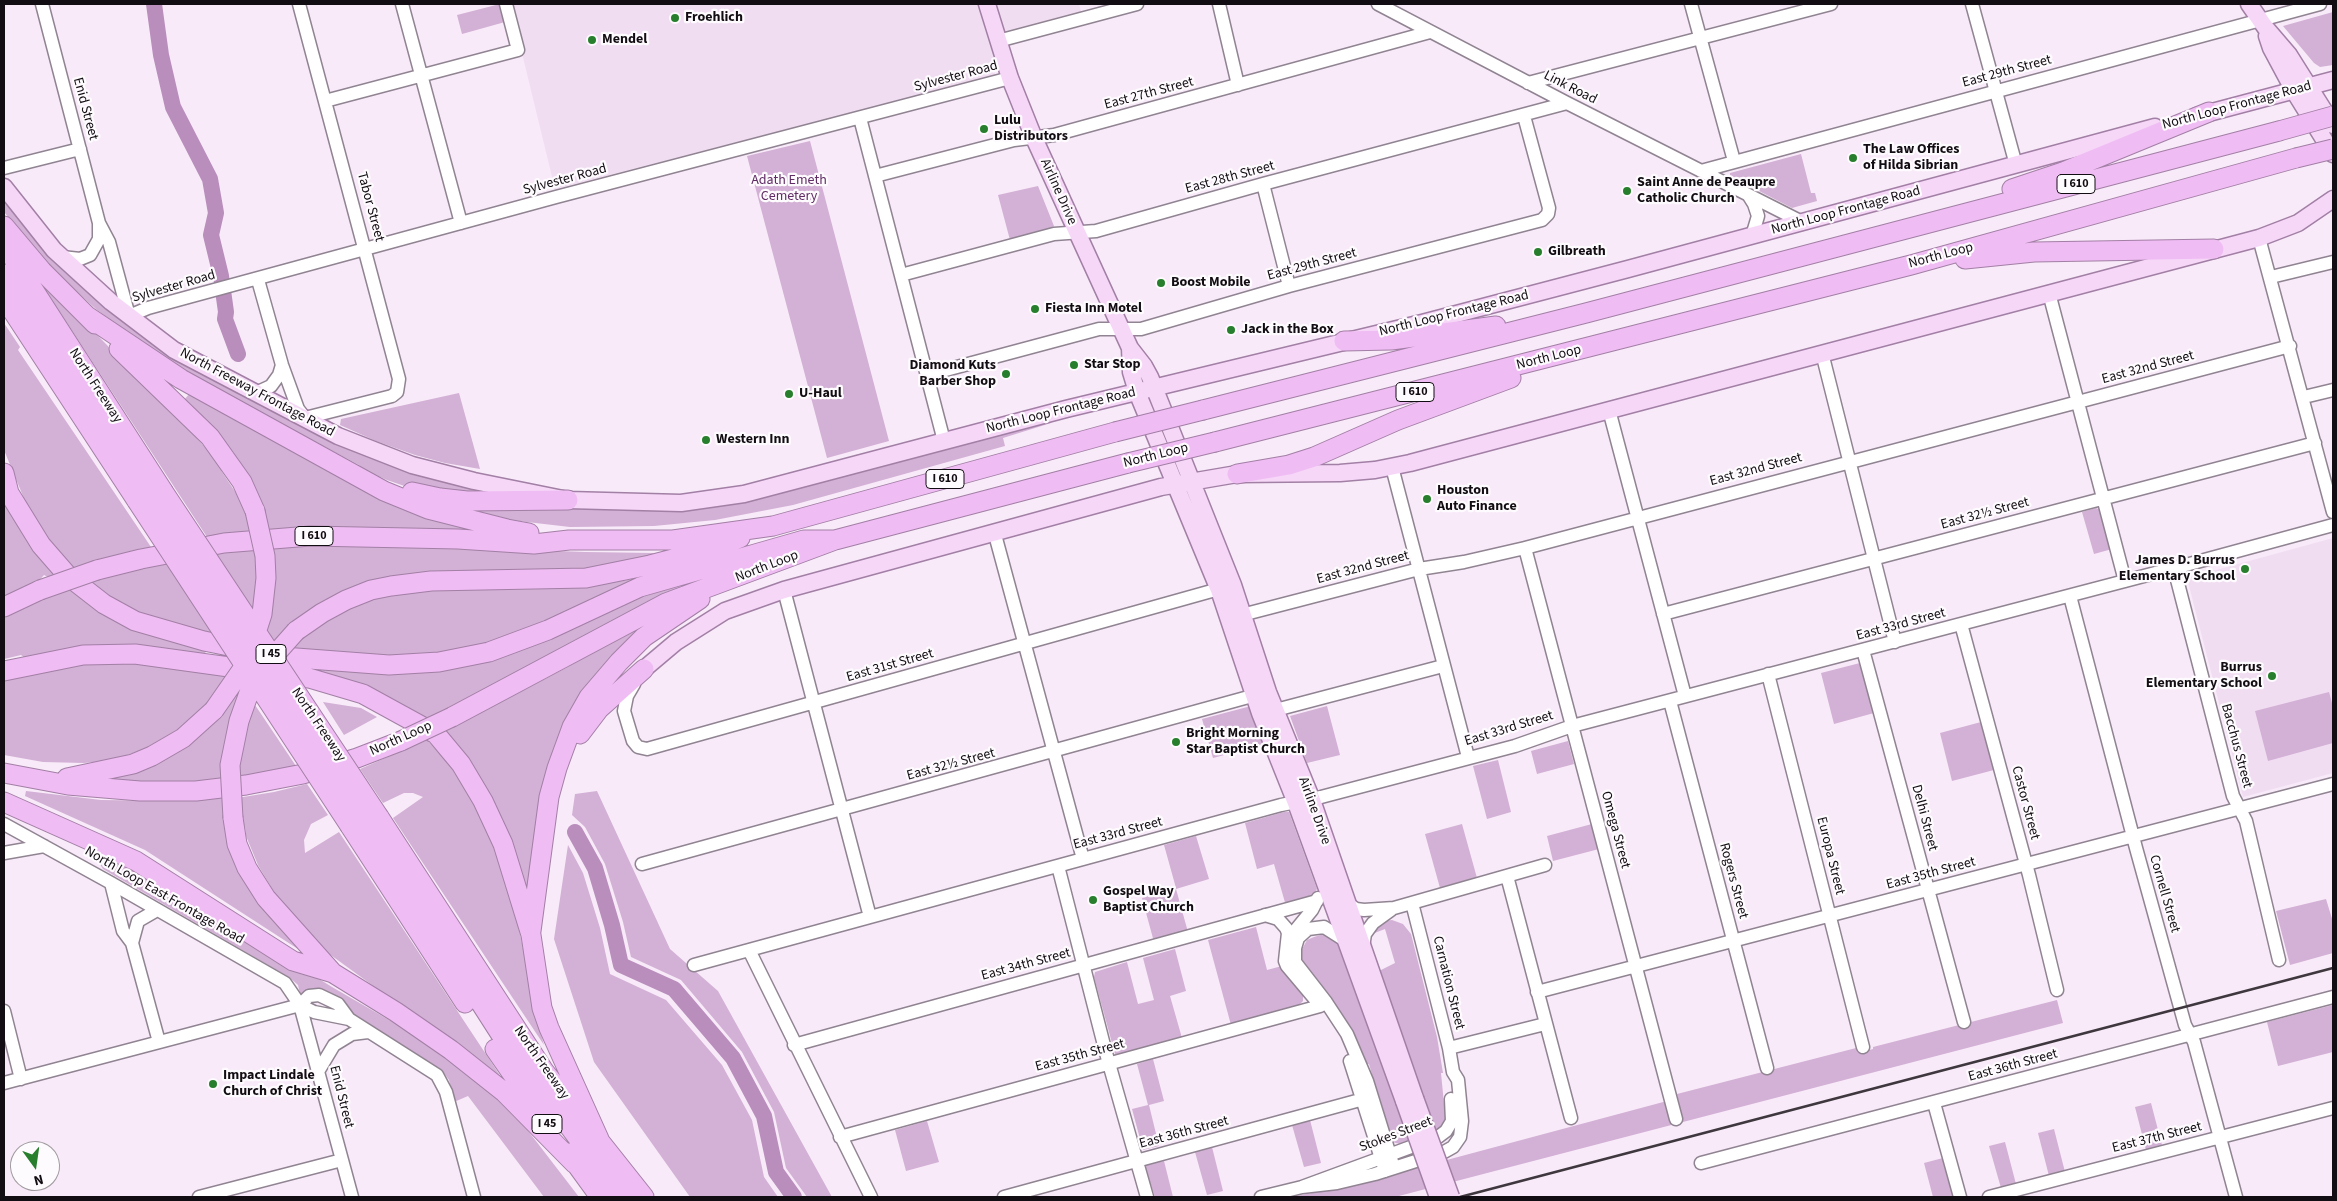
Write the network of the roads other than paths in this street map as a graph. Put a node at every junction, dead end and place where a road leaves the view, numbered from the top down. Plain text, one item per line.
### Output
1 (42, 4) edge
2 (299, 4) edge
3 (402, 4) edge
4 (506, 4) edge
5 (987, 4) edge
6 (1137, 4) edge
7 (1219, 4) edge
8 (1378, 4) edge
9 (1691, 4) edge
10 (1831, 4) edge
11 (1972, 4) edge
12 (2249, 4) edge
13 (2320, 4) edge
14 (2262, 24) junction
15 (1430, 32) junction
16 (1701, 38) junction
17 (998, 41) junction
18 (422, 76) junction
19 (1010, 78) junction
20 (2333, 80) edge
21 (1528, 83) junction
22 (1238, 85) junction
23 (2302, 89) junction
24 (1995, 90) junction
25 (326, 101) junction
26 (1567, 104) junction
27 (2209, 112) junction
28 (1524, 116) junction
29 (2333, 116) edge
30 (860, 118) junction
31 (2333, 125) edge
32 (1034, 138) junction
33 (2333, 148) edge
34 (80, 149) junction
35 (2333, 154) edge
36 (1734, 161) junction
37 (2016, 165) junction
38 (4, 168) edge
39 (1701, 171) junction
40 (875, 176) junction
41 (1263, 184) junction
42 (4, 187) edge
43 (1749, 196) junction
44 (2333, 199) edge
45 (1802, 222) junction
46 (99, 223) junction
47 (461, 223) junction
48 (4, 226) edge
49 (1075, 233) junction
50 (1752, 236) junction
51 (1872, 238) junction
52 (2260, 238) junction
53 (4, 244) edge
54 (2214, 249) junction
55 (366, 250) junction
56 (62, 257) junction
57 (2333, 262) edge
58 (1911, 265) junction
59 (4, 274) edge
60 (901, 275) junction
61 (2271, 278) junction
62 (253, 281) junction
63 (1289, 286) junction
64 (2049, 293) junction
65 (4, 298) edge
66 (1586, 313) junction
67 (87, 316) junction
68 (129, 316) junction
69 (1122, 329) junction
70 (1344, 341) junction
71 (1614, 341) junction
72 (2290, 346) junction
73 (1130, 348) junction
74 (1822, 353) junction
75 (282, 365) junction
76 (927, 375) junction
77 (1154, 388) junction
78 (2333, 390) edge
79 (1137, 392) junction
80 (256, 393) junction
81 (2304, 397) junction
82 (2078, 401) junction
83 (1609, 410) junction
84 (305, 418) junction
85 (944, 441) junction
86 (2315, 443) junction
87 (1850, 462) junction
88 (340, 466) junction
89 (1392, 467) junction
90 (4, 473) edge
91 (1237, 474) junction
92 (1183, 484) junction
93 (150, 496) junction
94 (2103, 498) junction
95 (568, 500) junction
96 (2333, 512) edge
97 (1637, 517) junction
98 (2333, 525) edge
99 (773, 526) junction
100 (994, 532) junction
101 (569, 540) junction
102 (835, 540) junction
103 (1525, 548) junction
104 (1874, 558) junction
105 (2174, 568) junction
106 (1419, 569) junction
107 (2125, 581) junction
108 (722, 584) junction
109 (1226, 588) junction
110 (784, 590) junction
111 (2070, 596) junction
112 (4, 608) edge
113 (1663, 614) junction
114 (1237, 617) junction
115 (1962, 624) junction
116 (1895, 642) junction
117 (1025, 644) junction
118 (1863, 650) junction
119 (1443, 666) junction
120 (644, 669) junction
121 (4, 671) edge
122 (1768, 674) junction
123 (1261, 694) junction
124 (1685, 696) junction
125 (1670, 701) junction
126 (813, 704) junction
127 (1267, 712) junction
128 (1572, 726) junction
129 (1054, 752) junction
130 (1468, 757) junction
131 (561, 758) junction
132 (4, 773) edge
133 (46, 782) junction
134 (2333, 784) edge
135 (1304, 801) junction
136 (4, 802) edge
137 (2240, 809) junction
138 (842, 810) junction
139 (364, 821) junction
140 (4, 824) edge
141 (2132, 837) junction
142 (44, 846) junction
143 (4, 853) edge
144 (1083, 859) junction
145 (642, 864) dead end
146 (2026, 864) junction
147 (1545, 865) dead end
148 (1058, 866) junction
149 (1507, 876) junction
150 (111, 883) junction
151 (1325, 885) junction
152 (1928, 890) junction
153 (1316, 901) junction
154 (1346, 902) junction
155 (1412, 903) junction
156 (1394, 908) junction
157 (157, 910) junction
158 (1265, 915) junction
159 (870, 916) junction
160 (1830, 916) junction
161 (530, 935) junction
162 (1346, 940) junction
163 (1286, 941) junction
164 (1733, 941) junction
165 (132, 943) junction
166 (749, 950) junction
167 (1363, 951) junction
168 (2279, 960) dead end
169 (694, 965) dead end
170 (1083, 965) junction
171 (1635, 966) junction
172 (333, 973) junction
173 (2057, 990) dead end
174 (1537, 992) junction
175 (2333, 997) edge
176 (1323, 1004) junction
177 (300, 1005) junction
178 (4, 1011) edge
179 (349, 1020) junction
180 (1964, 1022) dead end
181 (1545, 1024) junction
182 (368, 1032) junction
183 (2190, 1035) junction
184 (158, 1042) junction
185 (794, 1045) junction
186 (1863, 1047) dead end
187 (1449, 1048) junction
188 (1109, 1063) junction
189 (1768, 1068) dead end
190 (319, 1070) junction
191 (1453, 1072) junction
192 (21, 1079) junction
193 (4, 1083) edge
194 (1367, 1098) junction
195 (1410, 1100) junction
196 (1934, 1103) junction
197 (2333, 1108) edge
198 (1570, 1118) dead end
199 (1676, 1119) dead end
200 (840, 1137) junction
201 (2221, 1138) junction
202 (599, 1139) junction
203 (1385, 1157) junction
204 (342, 1160) junction
205 (1136, 1162) junction
206 (575, 1164) junction
207 (1701, 1164) dead end
208 (1389, 1170) junction
209 (1302, 1186) junction
210 (199, 1197) edge
211 (352, 1197) edge
212 (474, 1197) edge
213 (600, 1197) edge
214 (622, 1197) edge
215 (644, 1197) edge
216 (871, 1197) edge
217 (1004, 1197) edge
218 (1147, 1197) edge
219 (1261, 1197) edge
220 (1438, 1197) edge
221 (1451, 1197) edge
222 (1960, 1197) edge
223 (1989, 1197) edge
224 (2236, 1197) edge

1 - 34 street, Enid Street
2 - 25 street, Tabor Street
3 - 18 street
4 - 18 street
5 - 17 main road, Airline Drive
6 - 17 street
7 - 22 street
8 - 15 street, Link Road
9 - 16 street
10 - 16 street
11 - 24 street
12 - 14 main road
13 - 14 street, East 29th Street
14 - 23 main road
14 - 24 street, East 29th Street
15 - 21 street, Link Road
15 - 22 street, East 27th Street
16 - 21 street
16 - 36 street
17 - 19 main road, Airline Drive
18 - 25 street
18 - 47 street
19 - 30 street, Sylvester Road
19 - 32 main road, Airline Drive
20 - 23 main road, North Loop Frontage Road
21 - 26 street, Link Road
22 - 32 street, East 27th Street
23 - 27 main road, North Loop Frontage Road
23 - 31 main road
23 - 35 main road
24 - 36 street, East 29th Street
24 - 37 street
25 - 55 street, Tabor Street
26 - 28 street, East 28th Street
26 - 39 street, Link Road
27 - 37 main road, North Loop Frontage Road
27 - 51 highway
28 - 41 street, East 28th Street
28 - 63 street, East 29th Street
29 - 51 highway, I 610, bridge
30 - 40 street
30 - 47 street, Sylvester Road
32 - 40 street, East 27th Street
32 - 49 main road, Airline Drive
33 - 58 highway, North Loop / I 610, bridge
34 - 38 street
34 - 46 street, Enid Street
36 - 39 street, East 29th Street
37 - 45 main road, North Loop Frontage Road
39 - 43 street, Link Road
40 - 60 street
41 - 49 street, East 28th Street
41 - 63 street
42 - 56 main road, North Freeway Frontage Road
43 - 45 street, Link Road
43 - 50 street
44 - 52 main road
45 - 50 main road, North Loop Frontage Road
46 - 56 street, Enid Street
46 - 68 street, Enid Street
47 - 55 street, Sylvester Road
48 - 67 highway
49 - 60 street, East 28th Street
49 - 69 main road, Airline Drive
50 - 70 main road, North Loop Frontage Road
51 - 66 highway, I 610
52 - 54 main road
52 - 61 street
53 - 93 highway, North Freeway / I 45
54 - 58 highway
54 - 64 main road
55 - 62 street, Sylvester Road
55 - 84 street, Tabor Street
56 - 68 main road, North Freeway Frontage Road
57 - 61 street
58 - 71 highway, North Loop / I 610
59 - 93 highway, North Freeway
60 - 76 street
61 - 72 street
62 - 68 street, Sylvester Road
62 - 75 street
63 - 69 street, East 29th Street
64 - 74 main road
64 - 82 street
65 - 93 highway, North Freeway / I 45
66 - 70 highway
66 - 99 highway, I 610, bridge
67 - 88 highway
67 - 133 highway, bridge
68 - 80 main road, North Freeway Frontage Road
69 - 73 main road, Airline Drive
69 - 76 street, East 29th Street
70 - 77 main road, North Loop Frontage Road
71 - 91 highway
71 - 102 highway, North Loop / I 610, bridge
72 - 81 street
72 - 82 street, East 32nd Street
73 - 77 main road, Airline Drive
73 - 79 main road, Airline Drive
74 - 83 main road
74 - 87 street
75 - 80 street
75 - 84 street
76 - 85 street
77 - 79 main road, North Loop Frontage Road
77 - 92 main road, Airline Drive
78 - 81 street
79 - 85 main road, North Loop Frontage Road
79 - 92 main road, Airline Drive
80 - 84 main road, North Freeway Frontage Road
81 - 86 street
82 - 87 street, East 32nd Street
82 - 94 street
83 - 89 main road
83 - 97 street
84 - 95 main road, North Freeway Frontage Road
85 - 95 main road, North Loop Frontage Road
86 - 94 street, East 32½ Street
86 - 96 street
87 - 97 street, East 32nd Street
87 - 104 street
88 - 95 highway
88 - 101 highway
89 - 91 main road
89 - 106 street
90 - 102 highway
91 - 92 main road
92 - 100 main road
92 - 109 main road, Airline Drive
93 - 139 highway, North Freeway / I 45, bridge
93 - 139 highway, North Freeway / I 45, bridge
94 - 104 street, East 32½ Street
94 - 107 street
97 - 103 street, East 32nd Street
97 - 113 street
98 - 105 street, East 33rd Street
99 - 101 highway, I 610
99 - 172 highway, bridge
100 - 110 main road
100 - 117 street
101 - 112 highway, I 610, bridge
102 - 108 highway, North Loop / I 610
103 - 106 street, East 32nd Street
103 - 128 street, Omega Street
104 - 113 street, East 32½ Street
104 - 116 street
105 - 107 street, East 33rd Street
105 - 137 street, Bacchus Street
106 - 114 street, East 32nd Street
106 - 119 street
107 - 111 street, East 33rd Street
108 - 131 highway
108 - 133 highway, North Loop / I 610, bridge
109 - 114 main road, Airline Drive
109 - 117 street, East 31st Street
110 - 120 main road
110 - 126 street
111 - 115 street, East 33rd Street
111 - 141 street, Cornell Street
113 - 124 street
114 - 123 main road, Airline Drive
115 - 116 street, East 33rd Street
115 - 146 street, Castor Street
116 - 118 street, East 33rd Street
117 - 126 street, East 31st Street
117 - 129 street
118 - 122 street, East 33rd Street
118 - 152 street, Delhi Street
119 - 127 street
119 - 130 street
120 - 126 street, East 31st Street
120 - 131 highway
121 - 161 highway
122 - 124 street, East 33rd Street
122 - 160 street, Europa Street
123 - 127 main road, Airline Drive
123 - 129 street, East 32½ Street
124 - 125 street, East 33rd Street
125 - 128 street, East 33rd Street
125 - 164 street, Rogers Street
126 - 138 street
127 - 135 main road, Airline Drive
128 - 130 street, East 33rd Street
128 - 171 street, Omega Street
129 - 138 street, East 32½ Street
129 - 144 street
130 - 135 street, East 33rd Street
131 - 161 highway
132 - 133 highway, North Loop / I 610
134 - 137 street, East 35th Street
135 - 144 street, East 33rd Street
135 - 151 main road, Airline Drive
135 - 154 main road, Airline Drive
136 - 172 highway
137 - 141 street, East 35th Street
137 - 168 street, Bacchus Street
138 - 145 street, East 32½ Street
138 - 159 street
139 - 202 highway, North Freeway / I 45
139 - 206 highway, North Freeway / I 45
139 - 214 highway, North Freeway
140 - 142 street, North Loop East Frontage Road
141 - 146 street, East 35th Street
141 - 183 street, Cornell Street
142 - 143 street
142 - 150 street, North Loop East Frontage Road
144 - 148 street, East 33rd Street
146 - 152 street, East 35th Street
146 - 173 street, Castor Street
147 - 149 street
148 - 159 street, East 33rd Street
148 - 170 street
149 - 155 street
149 - 174 street
150 - 157 street, North Loop East Frontage Road
150 - 165 street
151 - 153 street
151 - 162 main road, Airline Drive
152 - 160 street, East 35th Street
152 - 180 street, Delhi Street
153 - 158 street, East 34th Street
153 - 163 street
154 - 156 street
154 - 167 main road, Airline Drive
155 - 156 street
155 - 187 street, Carnation Street
156 - 167 street
157 - 165 street
157 - 177 street, North Loop East Frontage Road
158 - 163 street
158 - 170 street, East 34th Street
159 - 166 street, East 33rd Street
160 - 164 street, East 35th Street
160 - 186 street, Europa Street
161 - 202 highway
162 - 176 street
162 - 195 main road, Airline Drive
163 - 176 street
164 - 171 street, East 35th Street
164 - 189 street, Rogers Street
165 - 184 street
166 - 169 street, East 33rd Street
166 - 185 street
167 - 195 main road, Airline Drive
170 - 185 street, East 34th Street
170 - 188 street
171 - 174 street, East 35th Street
171 - 199 street, Omega Street
172 - 206 highway
174 - 181 street
175 - 183 street, East 36th Street
176 - 188 street, East 35th Street
176 - 194 street
177 - 179 street
177 - 179 street
177 - 184 street
177 - 190 street, Enid Street
178 - 192 street
179 - 182 street
181 - 187 street
181 - 198 street
182 - 190 street
182 - 212 street
183 - 196 street, East 36th Street
183 - 201 street, Cornell Street
184 - 192 street
185 - 200 street
187 - 191 street, Carnation Street
188 - 200 street, East 35th Street
188 - 205 street
190 - 204 street, Enid Street
191 - 203 street, Stokes Street
191 - 208 street, Stokes Street
192 - 193 street
194 - 203 street
194 - 205 street, East 36th Street
195 - 220 main road, Airline Drive, bridge
195 - 221 main road, Airline Drive, bridge
196 - 207 street, East 36th Street
196 - 222 street
197 - 201 street, East 37th Street
200 - 216 street
201 - 223 street, East 37th Street
201 - 224 street, Cornell Street
202 - 215 highway, North Freeway / I 45
203 - 208 street
203 - 209 street, Stokes Street
204 - 210 street
204 - 211 street, Enid Street
205 - 217 street, East 36th Street
205 - 218 street
206 - 213 highway, North Freeway / I 45
208 - 209 street, Stokes Street
209 - 219 street, Stokes Street

